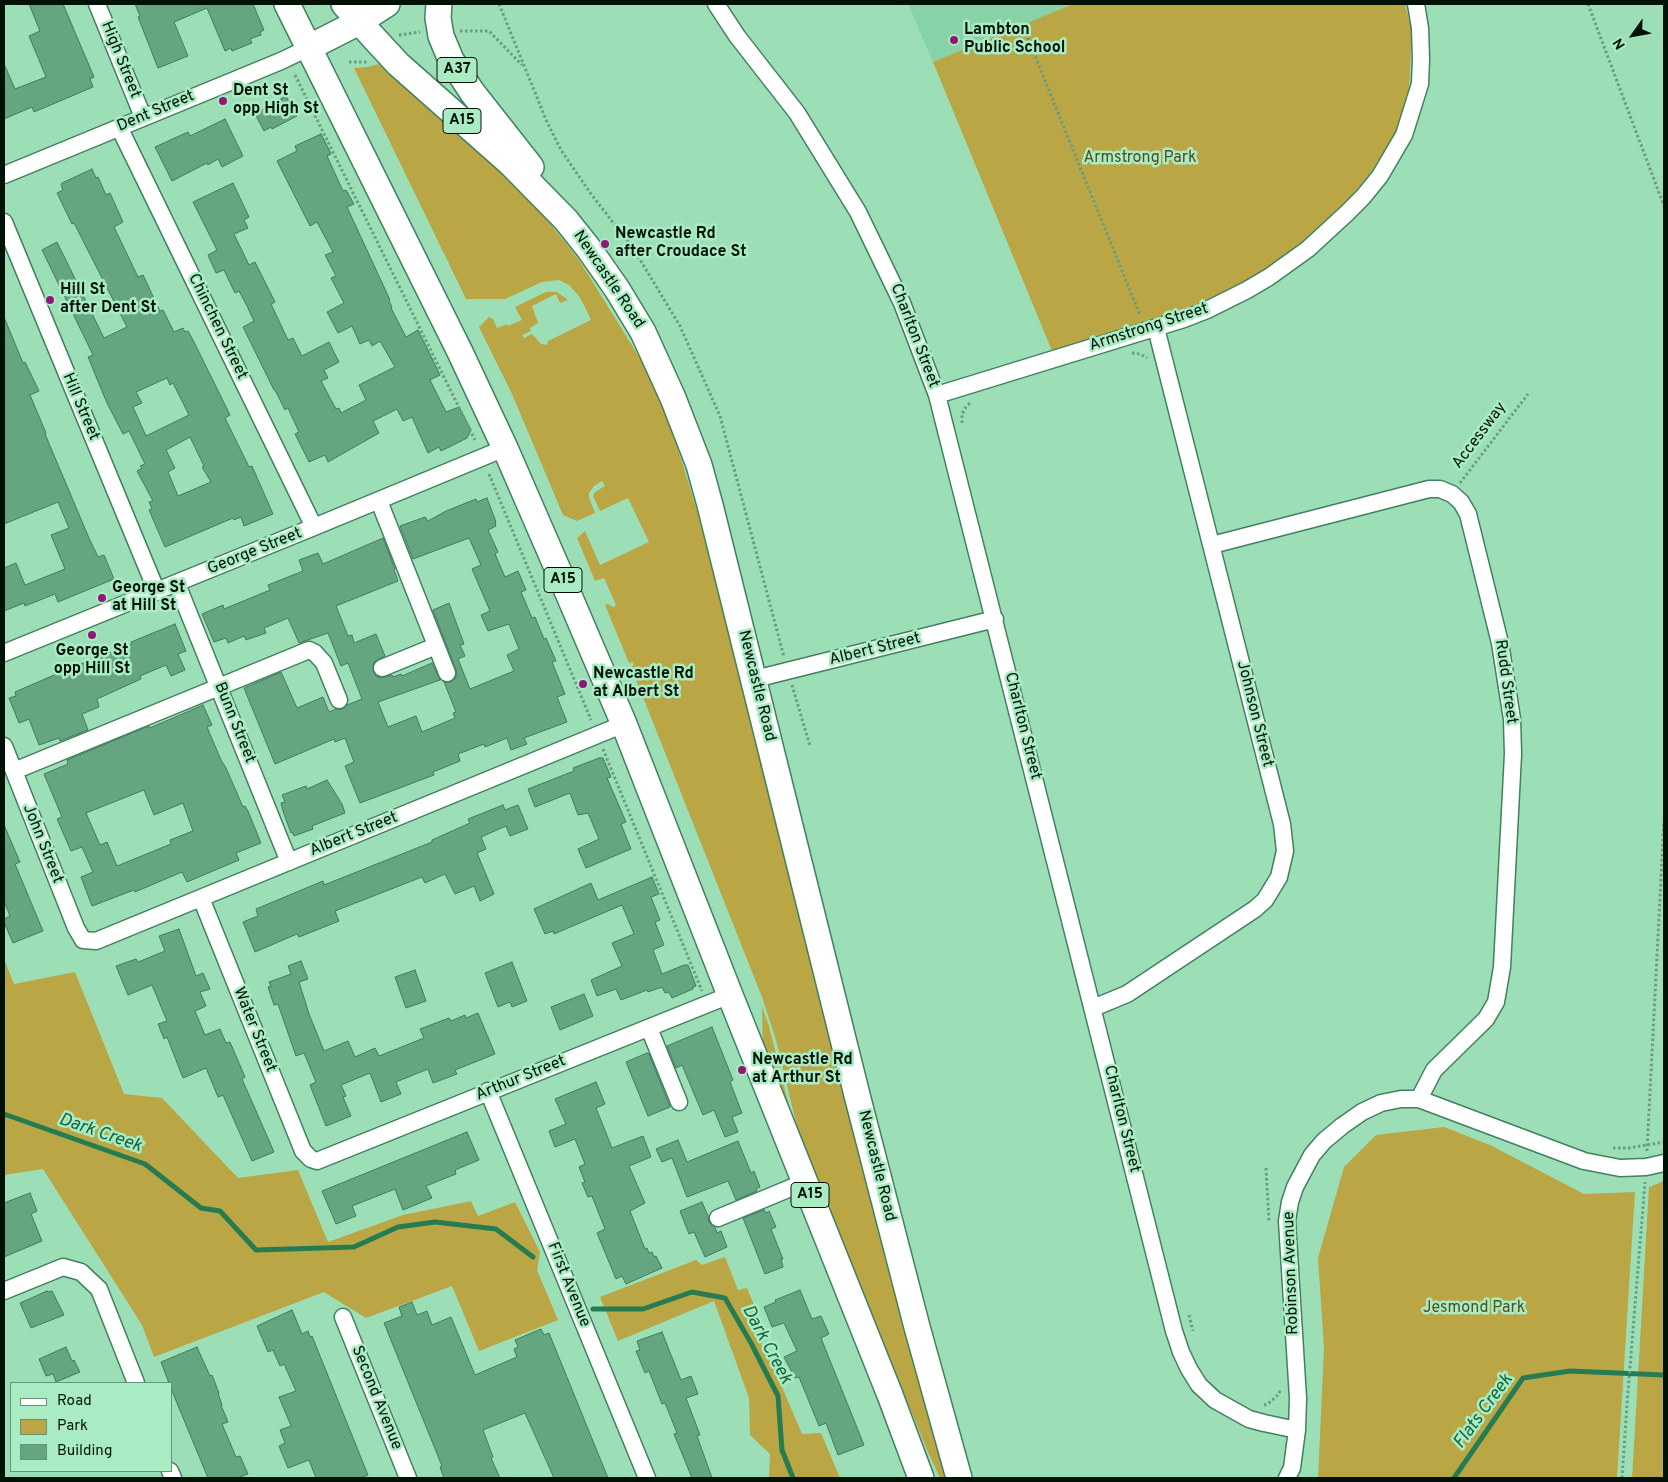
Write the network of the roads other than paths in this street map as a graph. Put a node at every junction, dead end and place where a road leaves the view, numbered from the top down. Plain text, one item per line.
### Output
1 (97, 4) edge
2 (287, 4) edge
3 (387, 4) edge
4 (440, 4) edge
5 (716, 4) edge
6 (1416, 4) edge
7 (349, 10) edge
8 (308, 48) junction
9 (143, 117) junction
10 (119, 127) junction
11 (4, 175) edge
12 (566, 220) junction
13 (4, 222) edge
14 (1152, 329) junction
15 (937, 395) junction
16 (505, 448) junction
17 (379, 501) junction
18 (314, 527) junction
19 (1212, 546) junction
20 (177, 584) junction
21 (157, 592) junction
22 (995, 620) junction
23 (436, 646) junction
24 (4, 653) edge
25 (382, 668) dead end
26 (447, 673) dead end
27 (754, 680) junction
28 (219, 687) junction
29 (339, 700) dead end
30 (624, 724) junction
31 (4, 746) edge
32 (14, 771) junction
33 (289, 862) junction
34 (201, 898) junction
35 (83, 940) joint
36 (730, 995) junction
37 (1093, 1008) junction
38 (649, 1028) junction
39 (488, 1091) junction
40 (1419, 1098) junction
41 (679, 1102) dead end
42 (311, 1159) joint
43 (1664, 1163) edge
44 (804, 1182) junction
45 (718, 1218) dead end
46 (4, 1291) edge
47 (343, 1317) dead end
48 (136, 1382) edge
49 (1297, 1430) junction
50 (408, 1478) edge
51 (647, 1478) edge
52 (921, 1478) edge
53 (960, 1478) edge
54 (1288, 1478) edge

1 - 9 street, High Street
2 - 8 highway, A15
3 - 7 highway
4 - 12 highway, A37
5 - 15 street, Charlton Street
6 - 14 street, Armstrong Street
7 - 8 highway
7 - 12 highway, Newcastle Road / A15
8 - 9 street, Dent Street
8 - 16 highway, A15
9 - 10 street, Dent Street
10 - 11 street, Dent Street
10 - 18 street, Chinchen Street
12 - 27 highway, Newcastle Road / A15
13 - 21 street, Hill Street
14 - 15 street, Armstrong Street
14 - 19 street, Johnson Street
15 - 22 street, Charlton Street
16 - 17 street, George Street
16 - 30 highway, A15
17 - 18 street, George Street
17 - 23 street
18 - 20 street, George Street
19 - 37 street, Johnson Street
19 - 40 street, Rudd Street
20 - 21 street, George Street
20 - 28 street, Bunn Street
21 - 24 street, George Street
22 - 27 street, Albert Street
22 - 37 street, Charlton Street
23 - 25 street
23 - 26 street
27 - 53 highway, Newcastle Road / A15
28 - 29 street
28 - 32 street
28 - 33 street, Bunn Street
30 - 33 street, Albert Street
30 - 36 highway, A15
31 - 32 street, John Street
32 - 35 street, John Street
33 - 34 street, Albert Street
34 - 35 street, Albert Street
34 - 42 street, Water Street
36 - 38 street, Arthur Street
36 - 44 highway, A15
37 - 49 street, Charlton Street
38 - 39 street, Arthur Street
38 - 41 street
39 - 42 street, Arthur Street
39 - 51 street, First Avenue
40 - 43 street, Robinson Avenue
40 - 49 street, Robinson Avenue
44 - 45 street
44 - 52 highway, A15
46 - 48 street
47 - 50 street, Second Avenue
49 - 54 street, Robinson Avenue

